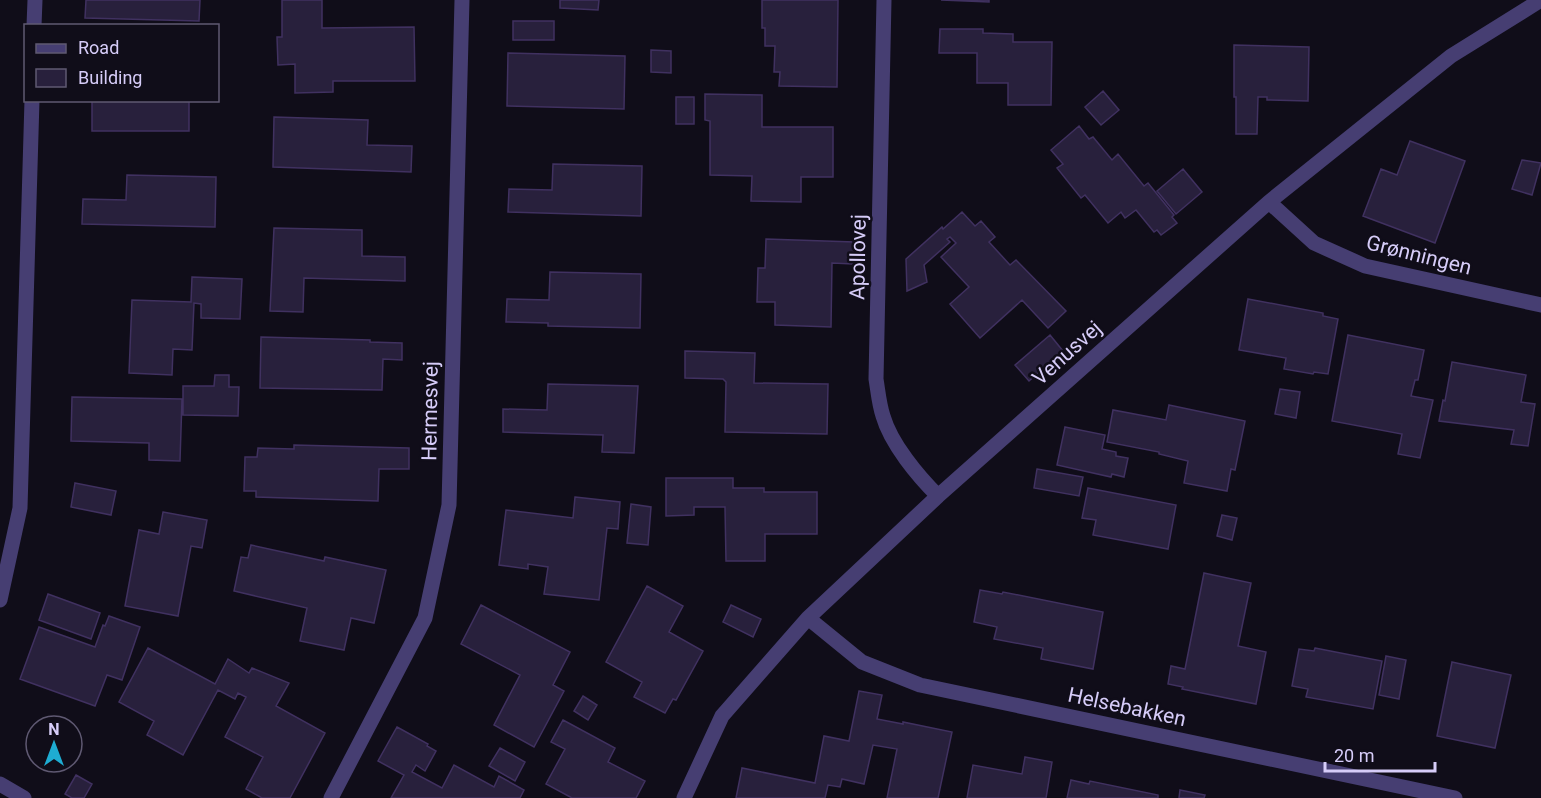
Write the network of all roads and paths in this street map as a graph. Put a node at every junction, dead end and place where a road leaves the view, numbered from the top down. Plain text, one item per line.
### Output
1 (35, 0) edge
2 (462, 0) edge
3 (884, 0) edge
4 (1541, 0) edge
5 (34, 24) edge
6 (32, 102) edge
7 (1269, 202) junction
8 (1541, 305) edge
9 (938, 496) junction
10 (0, 600) edge
11 (808, 618) junction
12 (0, 784) edge
13 (24, 798) edge
14 (331, 798) edge
15 (684, 798) edge
16 (1455, 798) edge

1 - 5 street
2 - 14 street, Hermesvej
3 - 9 street, Apollovej
4 - 7 street, Venusvej
6 - 10 street
7 - 8 street, Grønningen
7 - 9 street, Venusvej
9 - 11 street, Venusvej
11 - 15 street, Venusvej
11 - 16 street, Helsebakken
12 - 13 street

